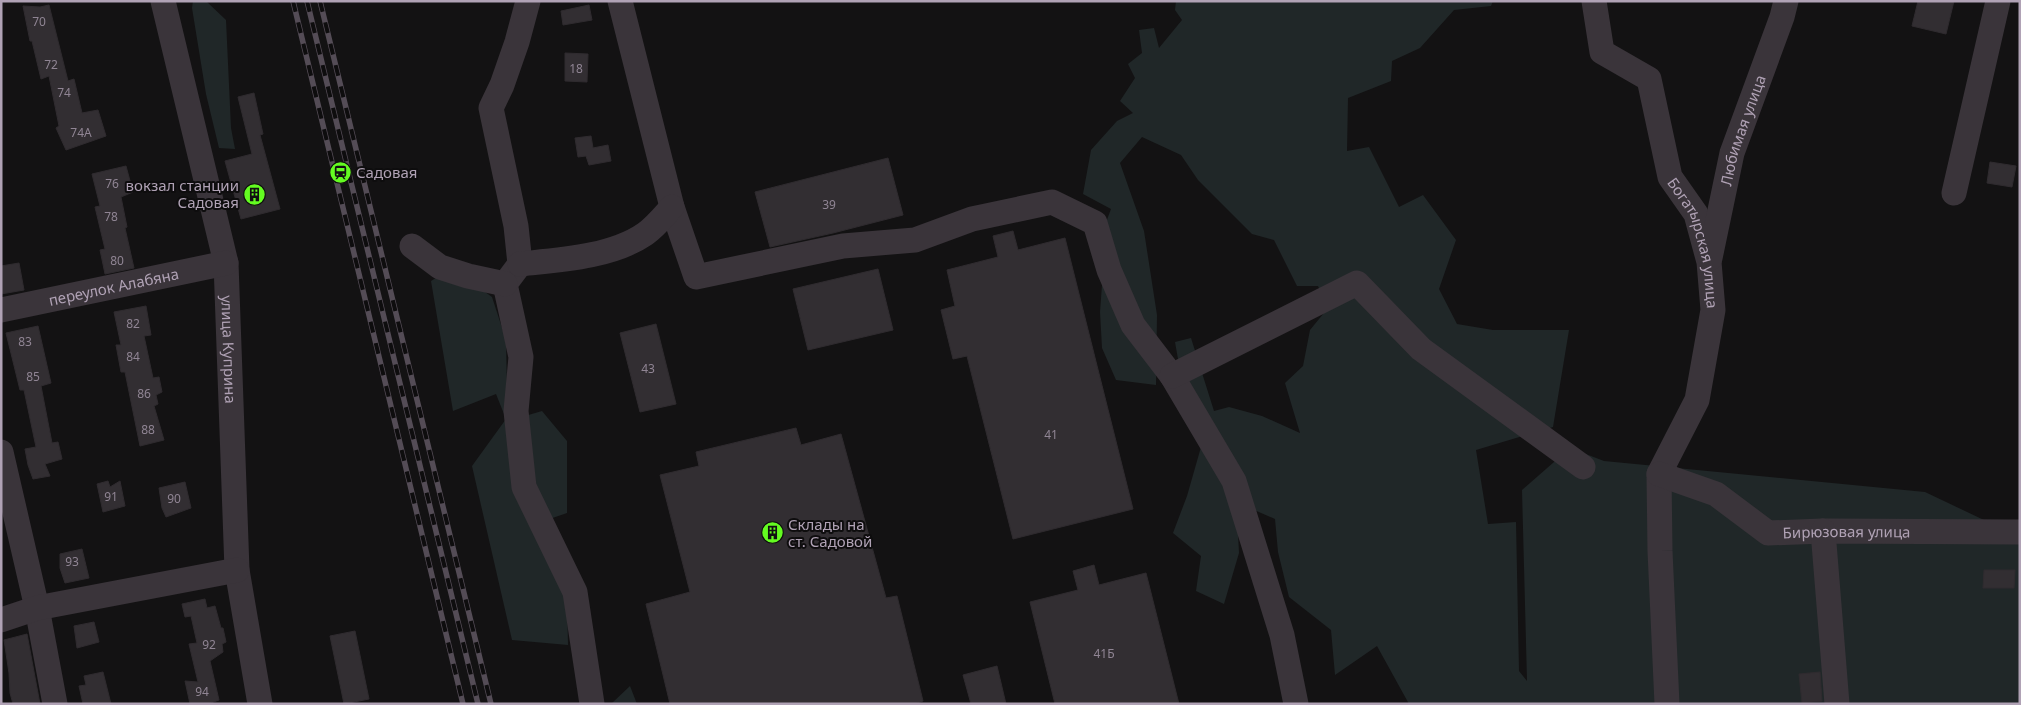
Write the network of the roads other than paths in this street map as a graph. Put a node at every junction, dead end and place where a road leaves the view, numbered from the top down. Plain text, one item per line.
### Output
1 (163, 1) edge
2 (528, 1) edge
3 (620, 1) edge
4 (1594, 1) edge
5 (1786, 1) edge
6 (1998, 1) edge
7 (1954, 193) dead end
8 (672, 207) junction
9 (412, 246) dead end
10 (1709, 262) junction
11 (226, 263) junction
12 (520, 264) junction
13 (505, 284) junction
14 (1, 310) edge
15 (1172, 376) junction
16 (1, 452) edge
17 (1583, 467) dead end
18 (1659, 474) junction
19 (1823, 530) junction
20 (2020, 532) edge
21 (237, 570) junction
22 (37, 608) junction
23 (1, 620) edge
24 (55, 704) edge
25 (260, 704) edge
26 (592, 704) edge
27 (1296, 704) edge
28 (1667, 704) edge
29 (1837, 704) edge

1 - 11 street, улица Куприна
2 - 12 street
3 - 8 street
4 - 10 street, Богатырская улица
5 - 10 street, Любимая улица
6 - 7 street
8 - 12 street
8 - 15 street
9 - 13 street
10 - 18 street, Богатырская улица
11 - 14 street, переулок Алабяна
11 - 21 street, улица Куприна
12 - 13 street
13 - 26 street
15 - 17 street
15 - 27 street
16 - 22 street
18 - 19 street, Бирюзовая улица
18 - 28 street
19 - 20 street, Бирюзовая улица
19 - 29 street
21 - 22 street
21 - 25 street, улица Куприна
22 - 23 street
22 - 24 street

